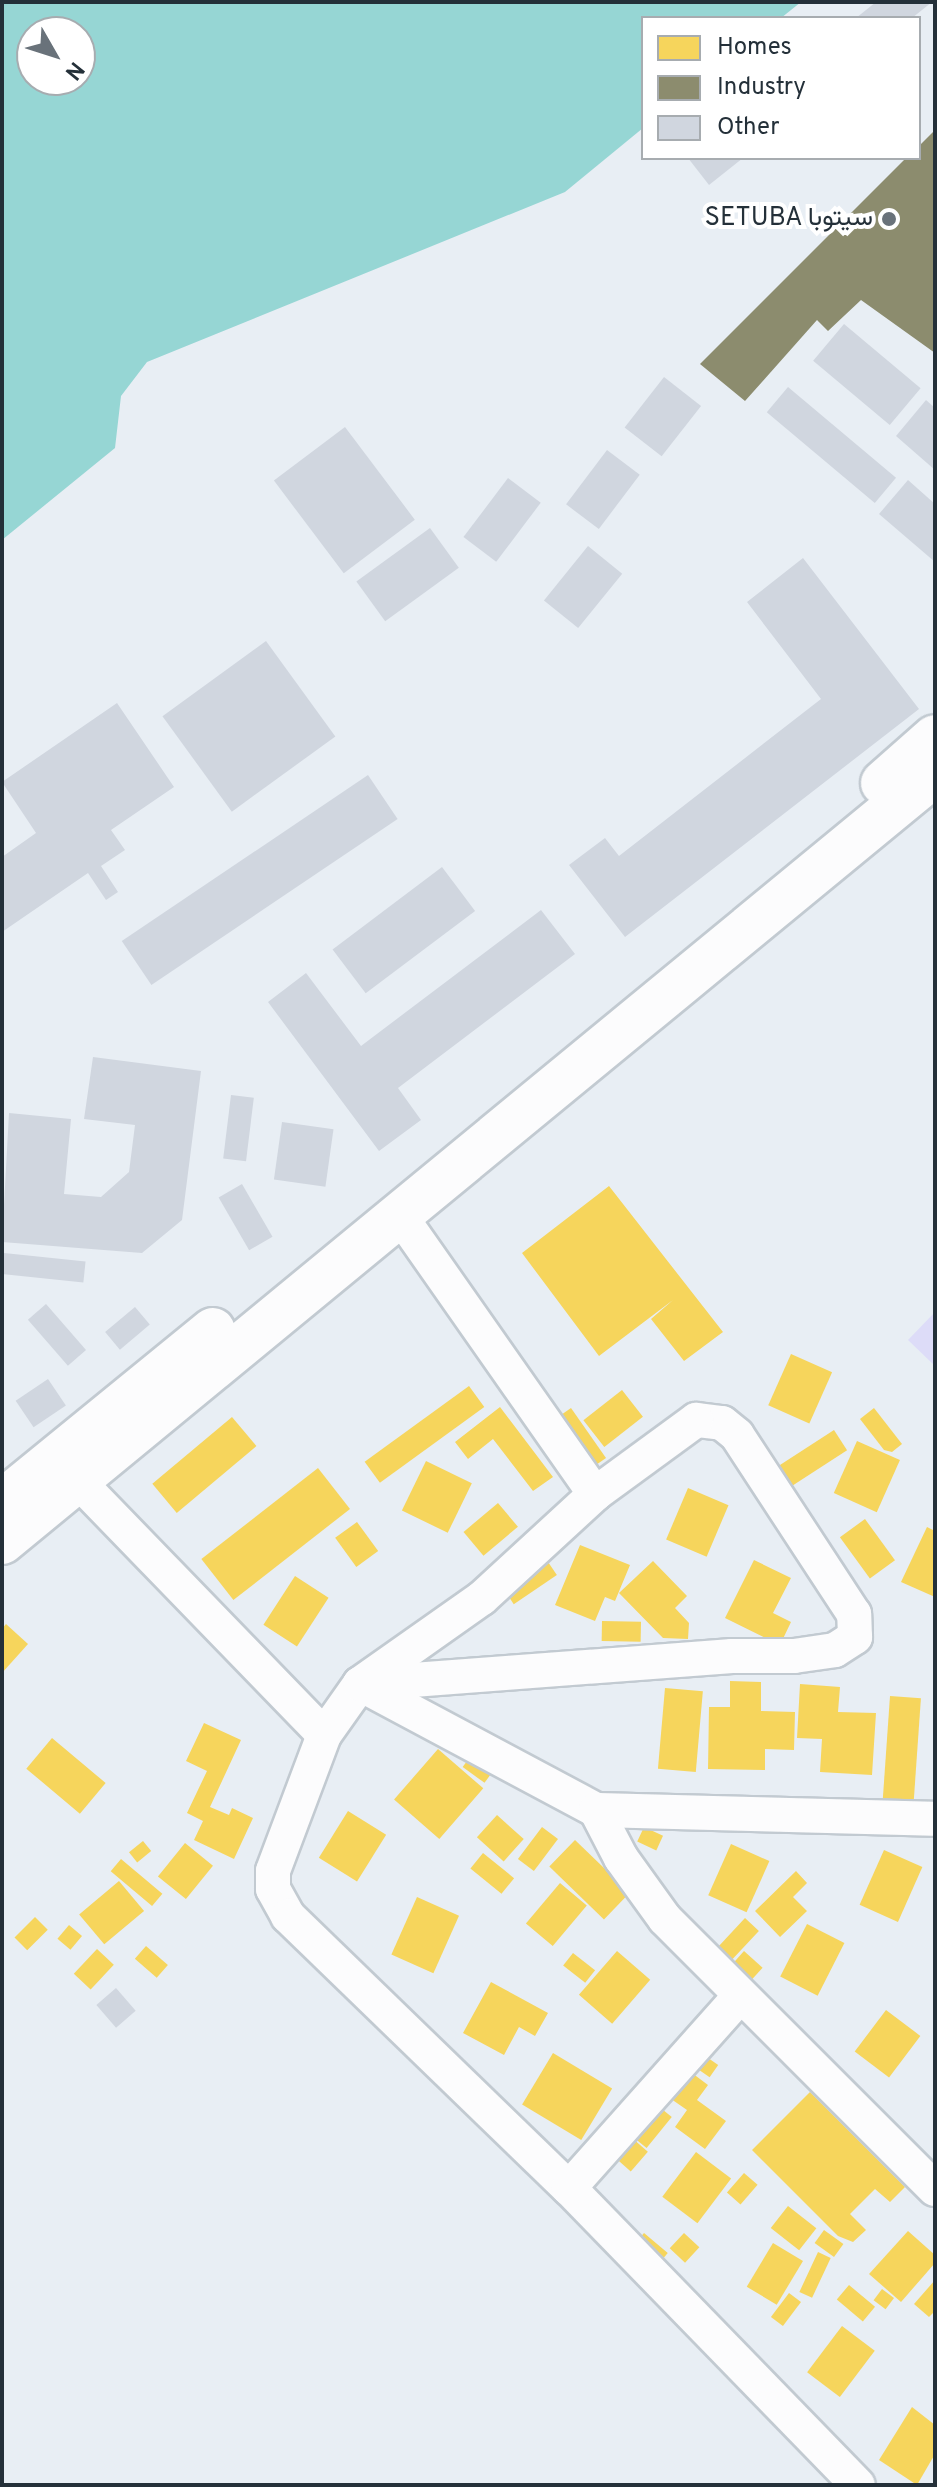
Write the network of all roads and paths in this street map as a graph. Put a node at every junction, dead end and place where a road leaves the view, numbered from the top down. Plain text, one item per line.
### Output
1 (935, 737) edge
2 (935, 774) edge
3 (375, 1223) junction
4 (79, 1482) junction
5 (595, 1494) junction
6 (2, 1502) edge
7 (2, 1542) edge
8 (360, 1684) junction
9 (324, 1735) junction
10 (596, 1810) junction
11 (935, 1819) edge
12 (740, 1996) junction
13 (569, 2188) junction
14 (935, 2189) edge
15 (858, 2485) edge

1 - 3 main road
2 - 3 main road
3 - 4 main road
3 - 5 street
3 - 6 main road
4 - 7 main road
4 - 9 street
5 - 8 street
5 - 8 street
8 - 9 street
8 - 10 street
9 - 13 street
10 - 11 street
10 - 12 street
12 - 13 street
12 - 14 street
13 - 15 street

